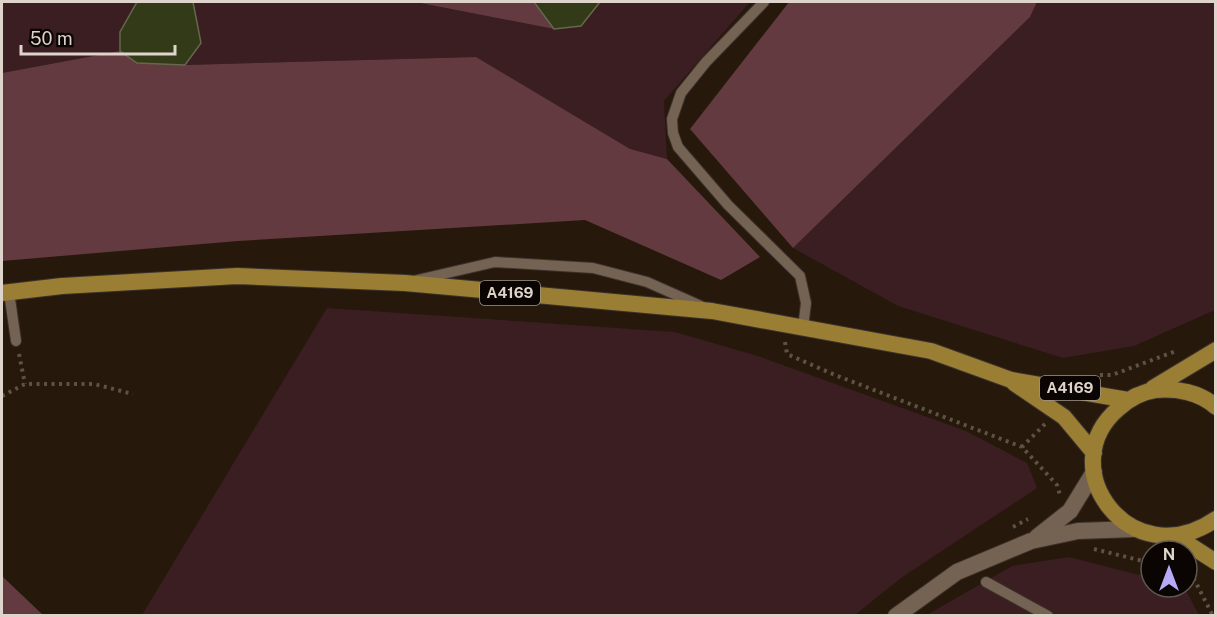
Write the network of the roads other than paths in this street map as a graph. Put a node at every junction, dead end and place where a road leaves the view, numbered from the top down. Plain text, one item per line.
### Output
1 (764, 2) edge
2 (405, 283) junction
3 (5, 292) edge
4 (712, 311) junction
5 (803, 328) junction
6 (16, 341) road end
7 (1215, 350) edge
8 (1011, 380) junction
9 (1147, 392) junction
10 (1128, 400) junction
11 (1215, 407) edge
12 (1094, 453) junction
13 (1094, 472) junction
14 (1215, 519) edge
15 (1134, 529) junction
16 (1177, 537) junction
17 (1031, 541) junction
18 (1215, 562) edge
19 (986, 582) dead end
20 (896, 615) edge
21 (1048, 615) edge

1 - 5 lane
2 - 3 main road, A4169
2 - 4 main road, A4169
2 - 4 lane
3 - 6 lane
4 - 5 main road, A4169
5 - 8 main road, A4169
7 - 9 main road
8 - 10 main road, A4169
8 - 12 main road, A4169
9 - 10 main road
9 - 11 main road
10 - 12 main road
12 - 13 main road
13 - 15 main road
13 - 17 street
14 - 16 main road
15 - 16 main road
15 - 17 street
16 - 18 main road
17 - 20 street
19 - 21 lane

